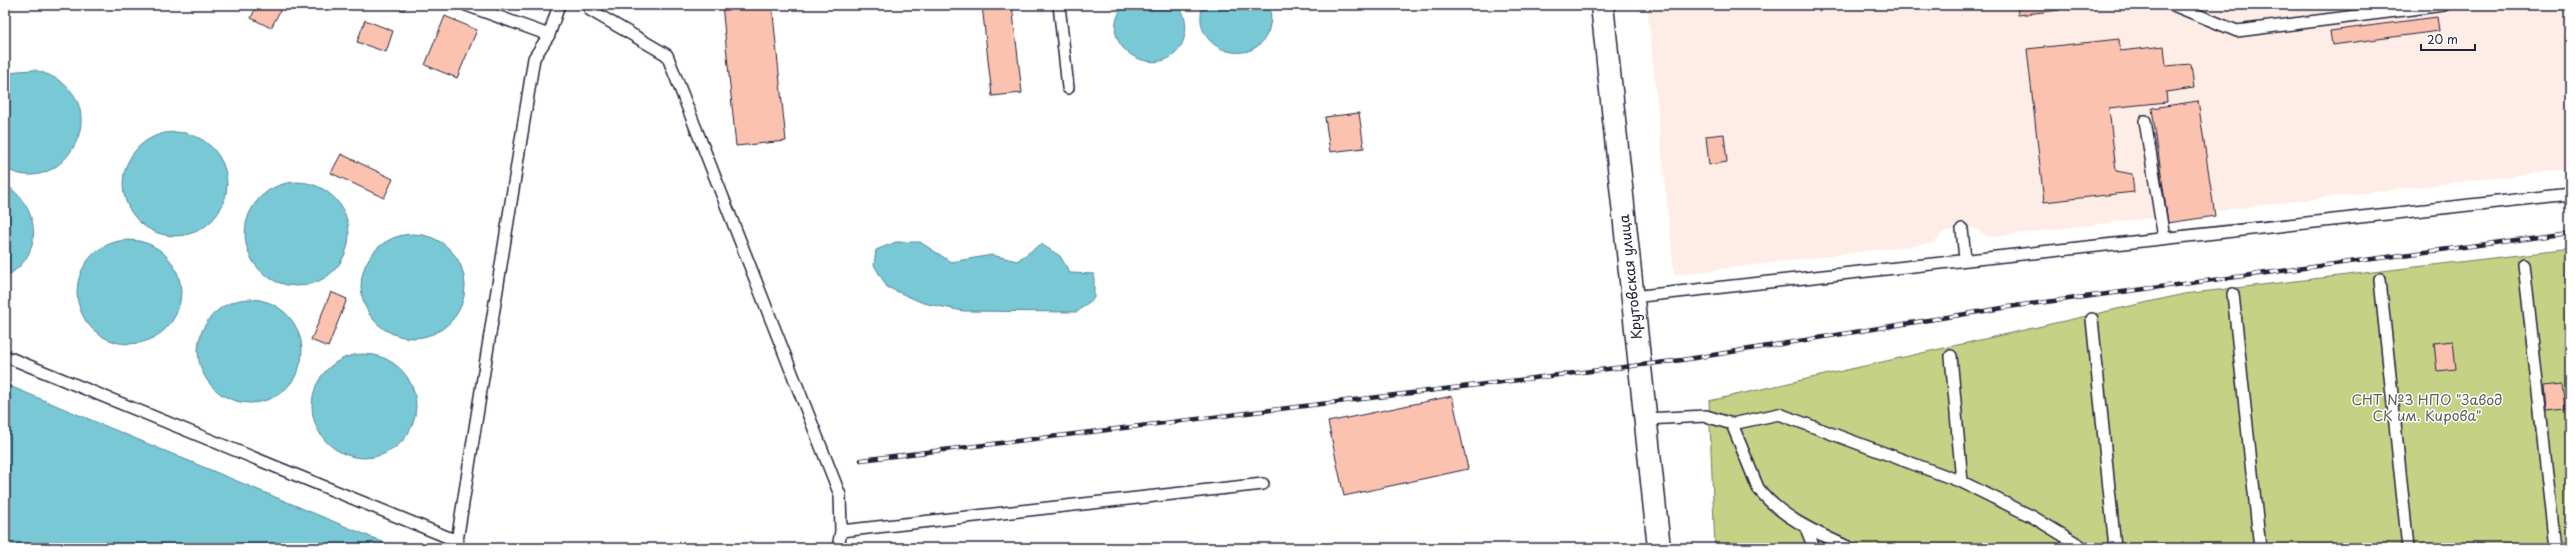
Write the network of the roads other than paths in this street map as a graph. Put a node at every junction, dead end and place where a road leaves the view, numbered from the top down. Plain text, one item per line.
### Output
1 (466, 5) edge
2 (559, 5) edge
3 (590, 5) edge
4 (1060, 5) edge
5 (1602, 5) edge
6 (2173, 5) edge
7 (2444, 5) edge
8 (549, 35) junction
9 (1068, 88) dead end
10 (2145, 121) dead end
11 (2570, 194) edge
12 (1962, 230) dead end
13 (2164, 238) junction
14 (1965, 259) junction
15 (2524, 264) dead end
16 (2380, 280) dead end
17 (2233, 294) dead end
18 (1632, 297) junction
19 (2092, 319) dead end
20 (5, 356) edge
21 (1951, 356) dead end
22 (1645, 419) junction
23 (1732, 424) junction
24 (1962, 482) junction
25 (1263, 484) dead end
26 (1806, 528) junction
27 (841, 531) junction
28 (838, 548) edge
29 (1659, 548) edge
30 (1814, 548) edge
31 (1850, 548) edge
32 (2084, 548) edge
33 (2115, 548) edge
34 (2260, 548) edge
35 (2408, 548) edge
36 (2555, 548) edge

1 - 8 lane
2 - 8 lane
3 - 27 lane
4 - 9 lane
5 - 18 street, Крутовская улица
6 - 7 lane
8 - 20 lane
10 - 13 lane
11 - 13 lane
12 - 14 lane
13 - 14 lane
14 - 18 lane
15 - 36 lane
16 - 35 lane
17 - 34 lane
18 - 22 street, Крутовская улица
19 - 33 lane
21 - 24 lane
22 - 23 lane
22 - 29 street, Крутовская улица
23 - 24 lane
23 - 26 lane
24 - 32 lane
25 - 27 lane
26 - 30 lane
26 - 31 lane
27 - 28 lane

